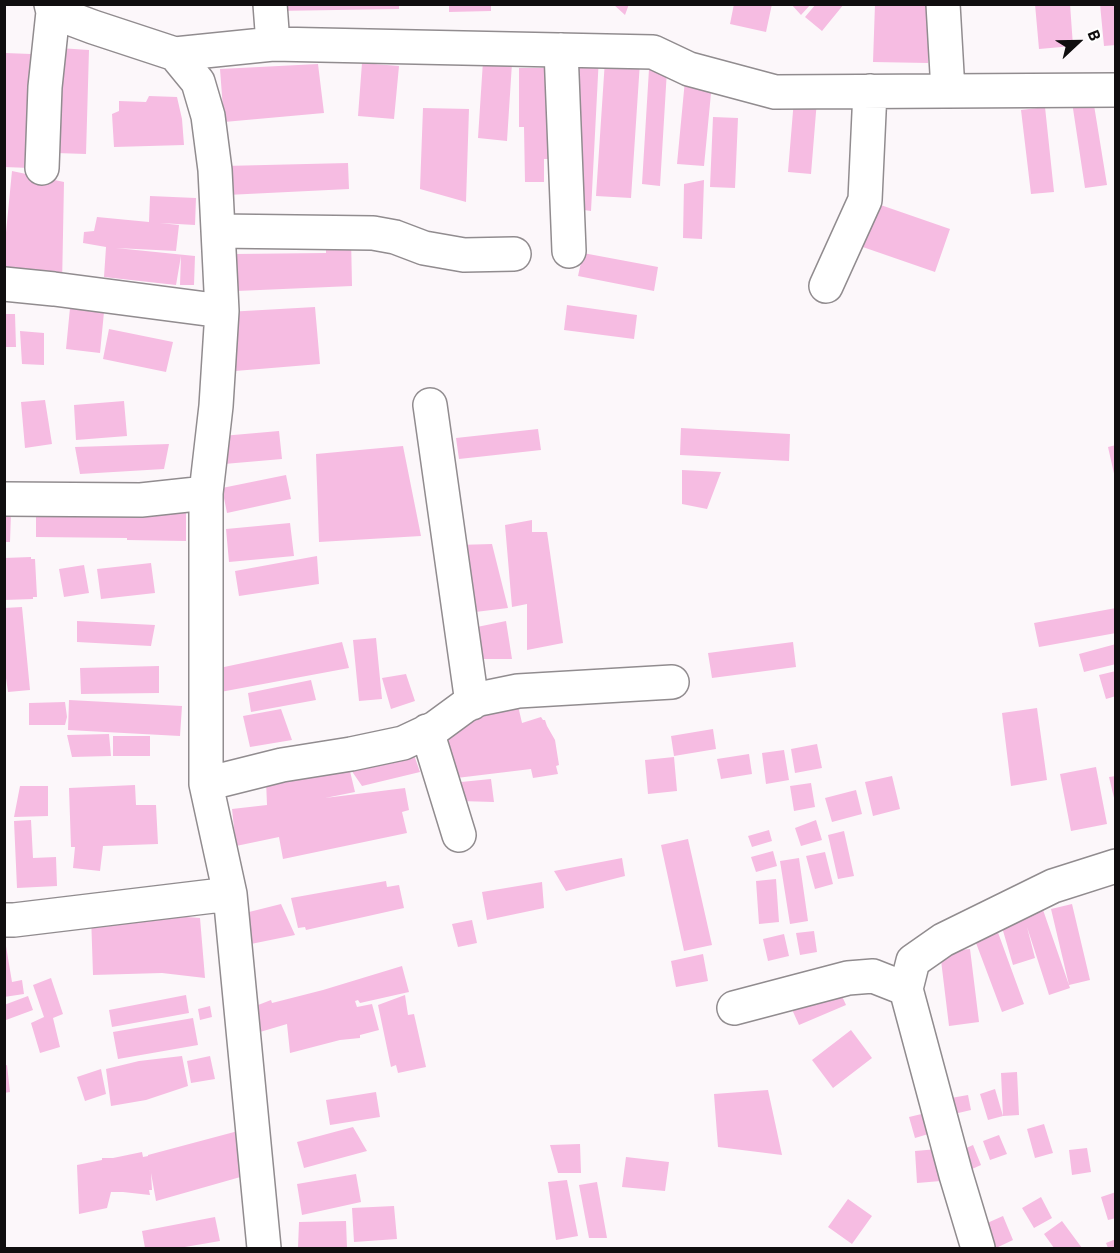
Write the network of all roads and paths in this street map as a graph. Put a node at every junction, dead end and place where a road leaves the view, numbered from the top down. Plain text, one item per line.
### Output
1 (270, 4) edge
2 (943, 4) edge
3 (52, 8) edge
4 (273, 44) junction
5 (561, 50) junction
6 (176, 54) junction
7 (1116, 90) edge
8 (870, 91) junction
9 (948, 91) junction
10 (42, 168) dead end
11 (218, 231) junction
12 (569, 251) dead end
13 (514, 254) dead end
14 (4, 285) edge
15 (826, 286) dead end
16 (222, 311) junction
17 (430, 405) dead end
18 (206, 493) junction
19 (4, 499) edge
20 (672, 682) dead end
21 (472, 703) junction
22 (427, 731) junction
23 (206, 784) junction
24 (459, 835) dead end
25 (1116, 866) edge
26 (230, 894) junction
27 (4, 920) edge
28 (906, 989) junction
29 (734, 1008) dead end
30 (264, 1248) edge
31 (978, 1248) edge

1 - 4 street
2 - 9 street
3 - 6 street
3 - 10 street
4 - 5 street
4 - 6 street
5 - 8 street
5 - 12 street
6 - 11 street
7 - 9 street
8 - 9 street
8 - 15 street
11 - 13 street
11 - 16 street
14 - 16 street
16 - 18 street
17 - 21 street
18 - 19 street
18 - 23 street
20 - 21 street
21 - 22 street
22 - 23 street
22 - 24 street
23 - 26 street
25 - 28 street
26 - 27 street
26 - 30 street
28 - 29 street
28 - 31 street

